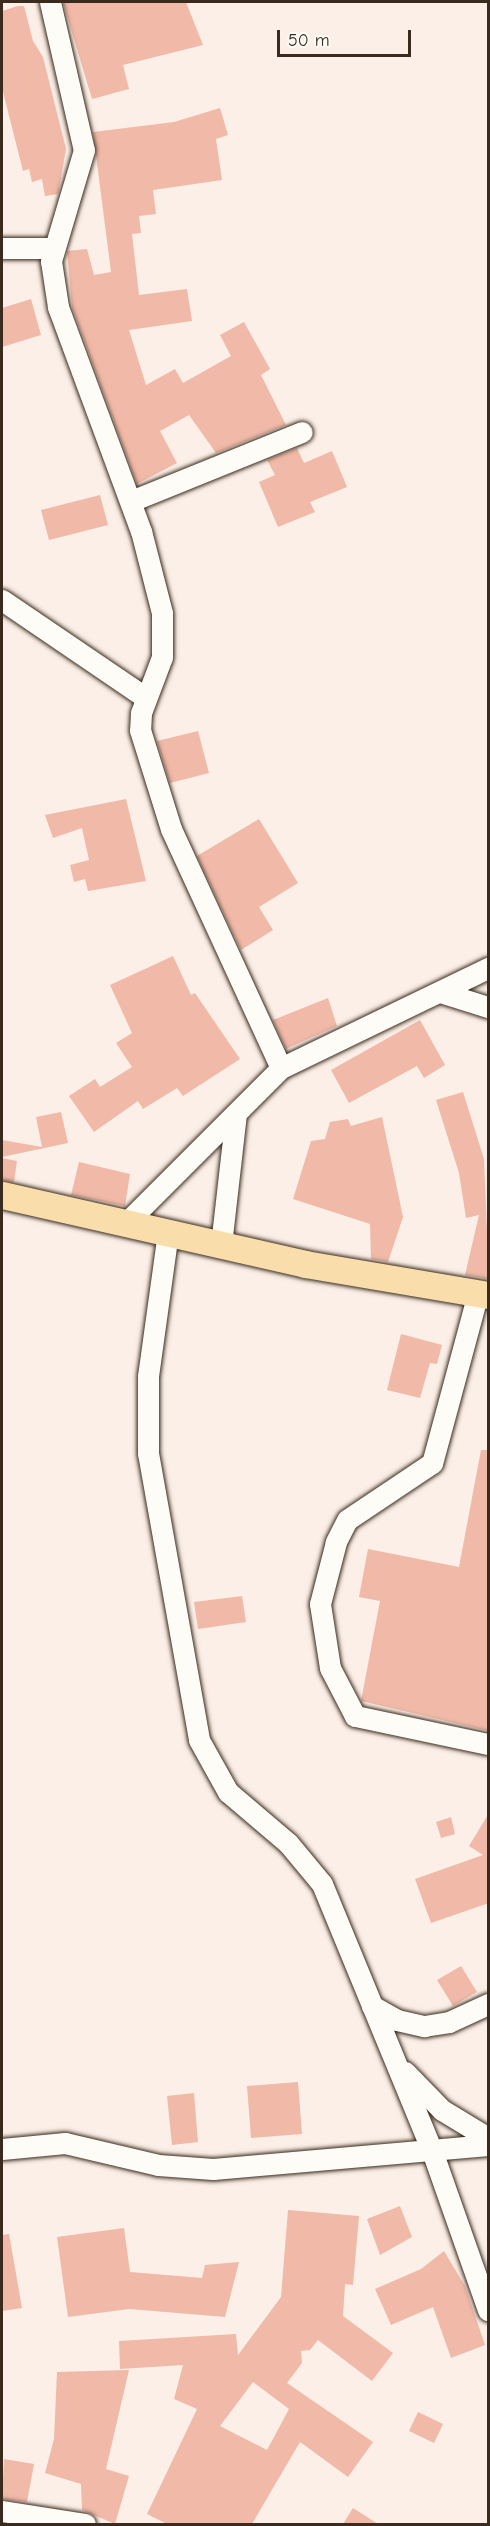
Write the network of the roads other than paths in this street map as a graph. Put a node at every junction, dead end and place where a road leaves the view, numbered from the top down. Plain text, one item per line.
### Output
1 (50, 2) edge
2 (2, 248) edge
3 (54, 248) junction
4 (302, 432) dead end
5 (131, 501) junction
6 (2, 600) edge
7 (146, 698) junction
8 (489, 968) edge
9 (440, 992) junction
10 (489, 1007) edge
11 (281, 1068) junction
12 (236, 1114) junction
13 (2, 1195) edge
14 (126, 1223) junction
15 (168, 1233) junction
16 (221, 1245) junction
17 (483, 1294) edge
18 (489, 1744) edge
19 (489, 2004) edge
20 (372, 2006) junction
21 (392, 2058) junction
22 (489, 2138) edge
23 (489, 2145) edge
24 (431, 2148) junction
25 (2, 2149) edge
26 (489, 2310) edge
27 (2, 2511) edge
28 (85, 2524) edge

1 - 3 street
2 - 3 street
3 - 5 street
4 - 5 street
5 - 7 street
6 - 7 street
7 - 11 street
8 - 9 street
9 - 10 street
9 - 11 street
11 - 12 street
12 - 14 street
12 - 16 street
13 - 14 main road
14 - 15 main road
15 - 16 main road
15 - 20 street
16 - 17 main road
17 - 18 street
19 - 20 street
20 - 21 street
21 - 22 street
21 - 24 street
23 - 24 street
24 - 25 street
24 - 26 street
27 - 28 street

